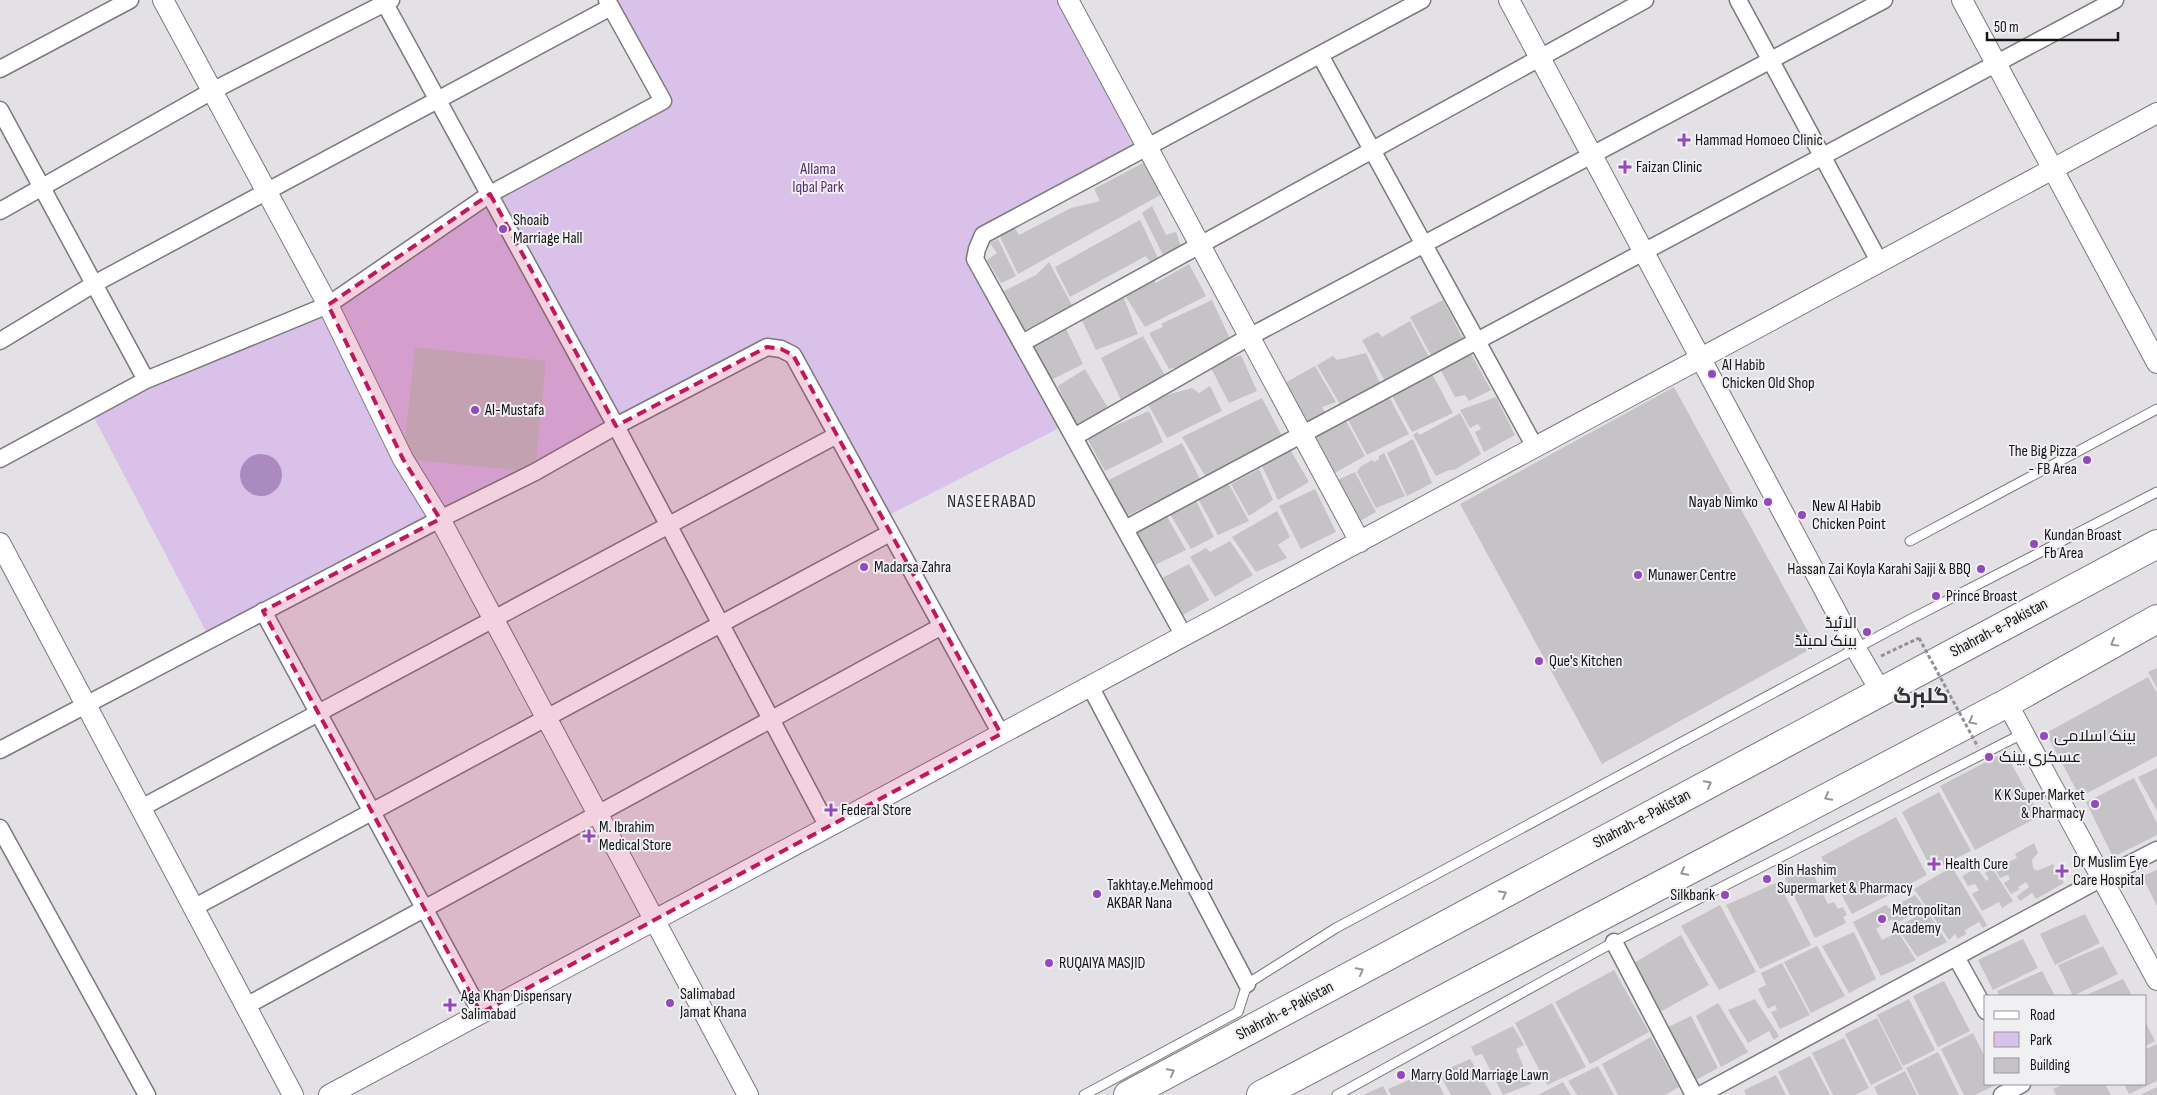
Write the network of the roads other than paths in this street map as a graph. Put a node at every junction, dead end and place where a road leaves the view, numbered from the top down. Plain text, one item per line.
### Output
1 (130, 0) edge
2 (163, 0) edge
3 (1068, 0) edge
4 (1422, 0) edge
5 (1509, 0) edge
6 (1645, 0) edge
7 (1738, 0) edge
8 (1884, 0) edge
9 (1962, 0) edge
10 (2115, 0) edge
11 (386, 1) edge
12 (609, 4) edge
13 (1320, 55) junction
14 (1540, 58) junction
15 (1771, 60) junction
16 (1996, 63) junction
17 (0, 69) edge
18 (212, 91) junction
19 (437, 99) junction
20 (0, 110) edge
21 (2157, 114) edge
22 (1148, 148) junction
23 (1372, 150) junction
24 (1592, 155) junction
25 (1822, 156) junction
26 (2053, 169) junction
27 (42, 188) junction
28 (266, 192) junction
29 (490, 194) junction
30 (0, 211) edge
31 (1424, 244) junction
32 (1200, 246) junction
33 (1644, 252) junction
34 (1880, 263) junction
35 (94, 284) junction
36 (328, 305) junction
37 (1249, 336) junction
38 (0, 340) edge
39 (1477, 341) junction
40 (1022, 344) junction
41 (1701, 359) junction
42 (2157, 363) edge
43 (146, 380) junction
44 (2157, 409) edge
45 (616, 426) junction
46 (837, 435) junction
47 (1302, 435) junction
48 (1074, 437) junction
49 (1535, 448) junction
50 (0, 459) edge
51 (2157, 492) edge
52 (440, 519) junction
53 (669, 525) junction
54 (1125, 529) junction
55 (890, 532) junction
56 (1910, 541) dead end
57 (1360, 542) junction
58 (0, 543) edge
59 (2157, 544) edge
60 (263, 611) junction
61 (494, 619) junction
62 (2157, 619) edge
63 (720, 623) junction
64 (942, 626) junction
65 (1184, 636) junction
66 (1856, 649) junction
67 (1090, 686) junction
68 (1880, 692) junction
69 (2007, 703) junction
70 (85, 704) junction
71 (318, 713) junction
72 (546, 717) junction
73 (771, 719) junction
74 (2024, 732) junction
75 (1001, 734) junction
76 (0, 750) edge
77 (141, 808) junction
78 (371, 811) junction
79 (598, 814) junction
80 (828, 827) junction
81 (0, 828) edge
82 (2157, 850) edge
83 (2102, 878) junction
84 (193, 908) junction
85 (424, 908) junction
86 (654, 920) junction
87 (1614, 942) junction
88 (1956, 956) junction
89 (2157, 980) edge
90 (1247, 984) junction
91 (246, 1006) junction
92 (1984, 1007) edge
93 (481, 1013) junction
94 (2022, 1085) edge
95 (147, 1095) edge
96 (293, 1095) edge
97 (329, 1095) edge
98 (748, 1095) edge
99 (1084, 1095) edge
100 (1128, 1095) edge
101 (1261, 1095) edge
102 (1337, 1095) edge
103 (1694, 1095) edge
104 (1700, 1095) edge
105 (2002, 1095) edge

1 - 17 street
2 - 18 street
3 - 22 street
4 - 13 street
5 - 14 street
6 - 14 street
7 - 15 street
8 - 15 street
9 - 16 street
10 - 16 street
11 - 18 street
11 - 19 street
12 - 19 street
12 - 29 street
13 - 22 street
13 - 23 street
14 - 23 street
14 - 24 street
15 - 24 street
15 - 25 street
16 - 25 street
16 - 26 street
18 - 27 street
18 - 28 street
19 - 28 street
19 - 29 street
20 - 27 street
21 - 26 street
22 - 32 street
22 - 40 street
23 - 31 street
23 - 32 street
24 - 31 street
24 - 33 street
25 - 33 street
25 - 34 street
26 - 34 street
26 - 42 street
27 - 30 street
27 - 35 street
28 - 35 street
28 - 36 street
29 - 36 street
29 - 45 street
31 - 37 street
31 - 39 street
32 - 37 street
32 - 40 street
33 - 39 street
33 - 41 street
34 - 41 street
35 - 38 street
35 - 43 street
36 - 43 street
36 - 52 street
37 - 47 street
37 - 48 street
39 - 47 street
39 - 49 street
40 - 48 street
41 - 49 street
41 - 66 street
43 - 50 street
44 - 56 lane
45 - 46 street
45 - 52 street
45 - 53 street
46 - 53 street
46 - 55 street
47 - 54 street
47 - 57 street
48 - 54 street
49 - 57 street
51 - 66 lane
52 - 60 street
52 - 61 street
53 - 61 street
53 - 63 street
54 - 65 street
55 - 63 street
55 - 64 street
57 - 65 street
58 - 70 street
59 - 68 highway, Shahrah-e-Pakistan
60 - 70 street
60 - 71 street
61 - 71 street
61 - 72 street
62 -> 69 highway
63 - 72 street
63 - 73 street
64 - 73 street
64 - 75 street
65 - 67 street
66 - 68 street
66 - 90 lane
67 - 75 street
67 - 90 street
100 -> 68 highway, Shahrah-e-Pakistan
69 - 74 street
69 -> 101 highway
70 - 76 street
70 - 77 street
71 - 77 street
71 - 78 street
72 - 78 street
72 - 79 street
73 - 79 street
73 - 80 street
74 - 83 street
74 - 87 lane
75 - 80 street
77 - 84 street
78 - 84 street
78 - 85 street
79 - 85 street
79 - 86 street
80 - 86 street
81 - 95 street
82 - 83 street
83 - 88 street
83 - 89 street
84 - 91 street
85 - 91 street
85 - 93 street
86 - 93 street
86 - 98 street
87 - 102 lane
87 - 103 street
88 - 92 street
88 - 104 street
90 - 99 lane
91 - 96 street
93 - 97 street
94 - 105 street

